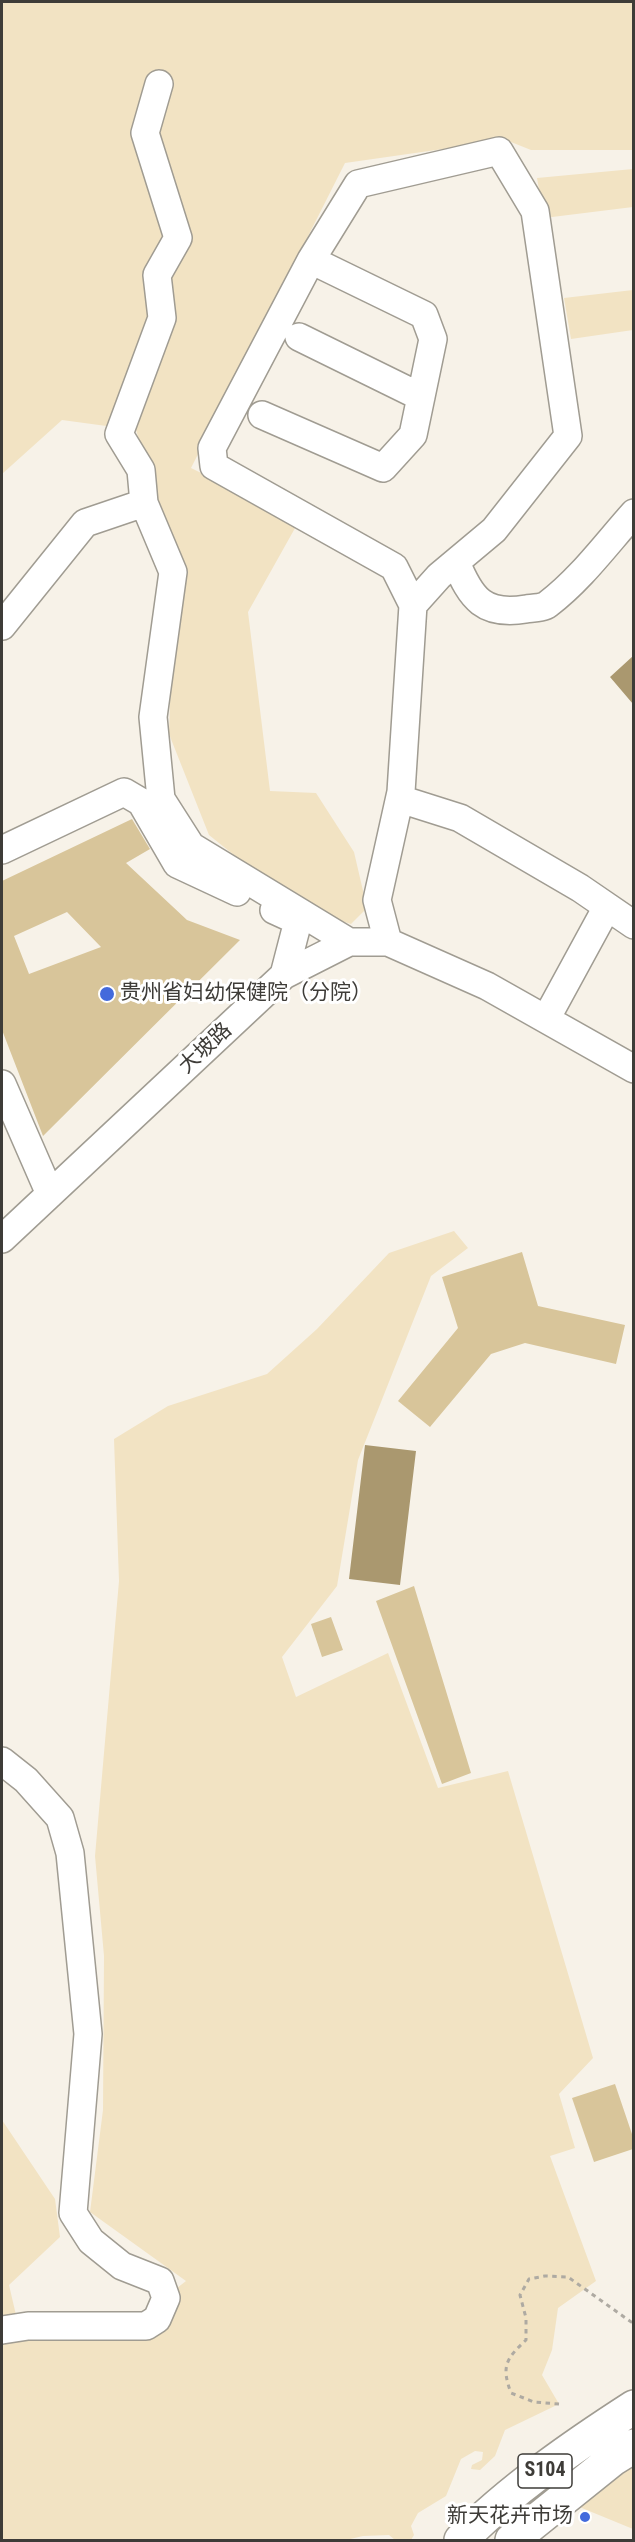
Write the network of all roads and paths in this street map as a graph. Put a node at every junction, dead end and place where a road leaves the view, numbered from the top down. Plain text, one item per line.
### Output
1 (159, 84) dead end
2 (311, 260) junction
3 (299, 337) dead end
4 (421, 398) junction
5 (262, 415) dead end
6 (144, 503) junction
7 (633, 513) edge
8 (456, 562) junction
9 (413, 605) junction
10 (2, 626) edge
11 (400, 799) junction
12 (2, 850) edge
13 (607, 907) junction
14 (633, 925) edge
15 (349, 942) junction
16 (388, 942) junction
17 (284, 975) junction
18 (546, 1019) junction
19 (633, 1069) edge
20 (2, 1084) edge
21 (50, 1194) junction
22 (2, 1239) edge
23 (2, 1761) edge
24 (633, 2324) edge
25 (2, 2330) edge
26 (560, 2404) dead end
27 (633, 2407) edge
28 (633, 2446) edge
29 (461, 2541) edge
30 (512, 2541) edge

1 - 6 street
2 - 4 street
2 - 8 street
2 - 9 street
3 - 4 street
4 - 5 street
6 - 10 street
6 - 15 street
7 - 8 street
8 - 9 street
9 - 11 street
11 - 13 street
11 - 16 street
12 - 17 street
13 - 14 street
13 - 18 street
15 - 16 street, 大坡路
15 - 17 street, 大坡路
16 - 18 street, 大坡路
17 - 21 street, 大坡路
18 - 19 street, 大坡路
20 - 21 street
21 - 22 street, 大坡路
23 - 25 street
24 - 26 path
27 - 29 main road, S104
28 - 30 main road, S104

